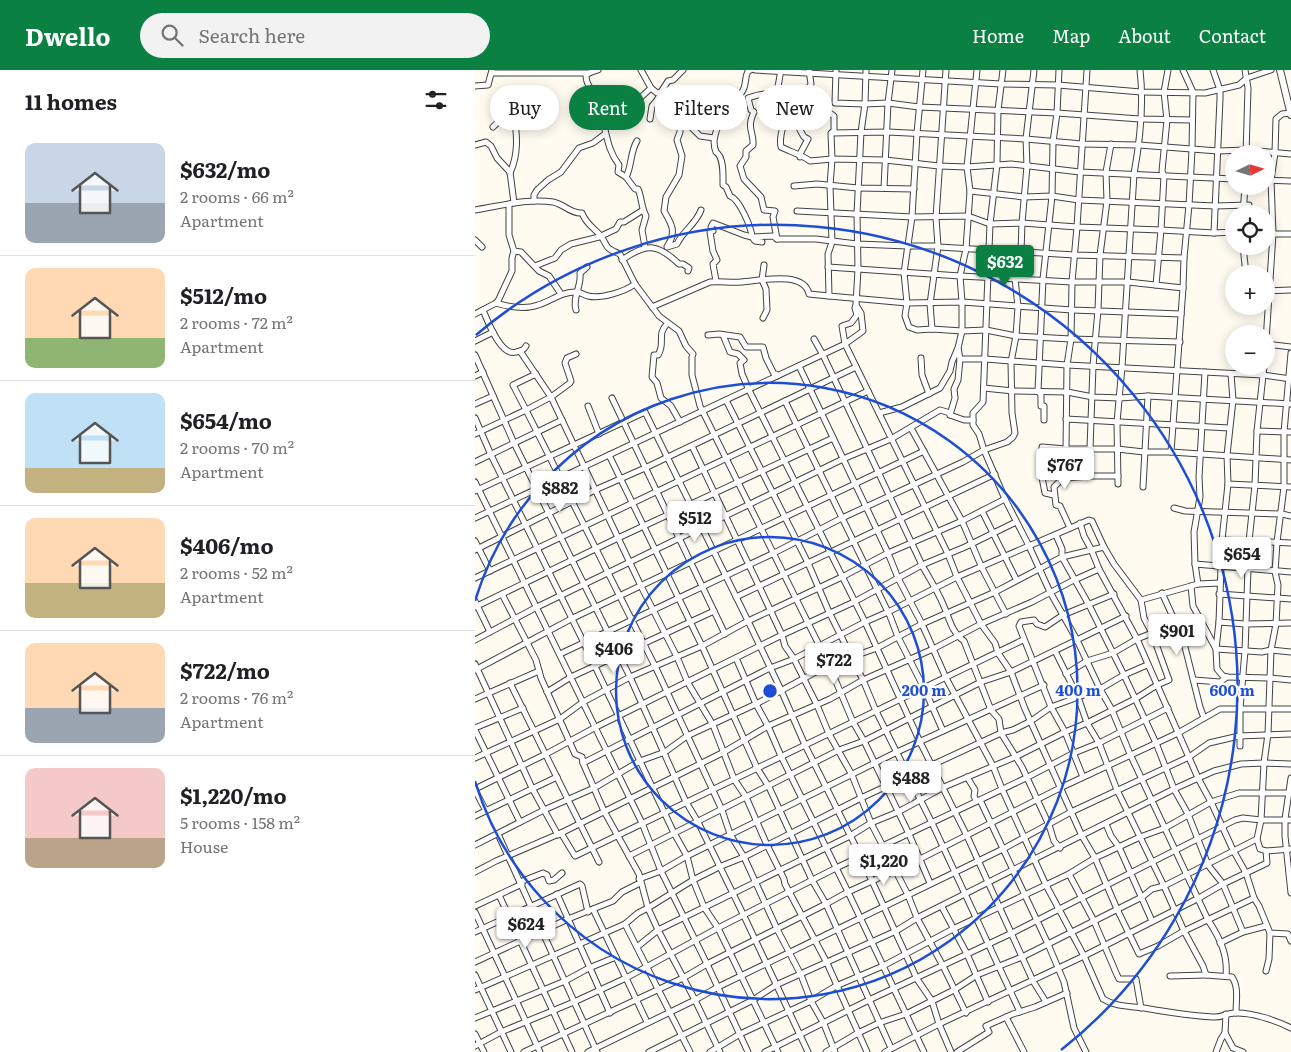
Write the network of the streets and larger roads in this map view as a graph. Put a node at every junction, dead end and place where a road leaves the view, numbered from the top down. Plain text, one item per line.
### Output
1 (598, 70) edge
2 (641, 70) edge
3 (683, 70) edge
4 (751, 70) edge
5 (755, 70) edge
6 (866, 70) edge
7 (892, 70) edge
8 (923, 70) edge
9 (946, 70) edge
10 (977, 70) edge
11 (1003, 70) edge
12 (1034, 70) edge
13 (1059, 70) edge
14 (1087, 70) edge
15 (1140, 70) edge
16 (1168, 70) edge
17 (1183, 70) edge
18 (1213, 70) edge
19 (1245, 70) edge
20 (1271, 70) edge
21 (1279, 70) edge
22 (492, 71) edge
23 (781, 71) edge
24 (809, 72) edge
25 (836, 72) edge
26 (589, 73) junction
27 (865, 77) junction
28 (892, 77) junction
29 (1247, 78) junction
30 (922, 79) junction
31 (946, 80) junction
32 (976, 82) junction
33 (1001, 84) junction
34 (1033, 84) junction
35 (588, 85) edge
36 (665, 85) edge
37 (744, 85) edge
38 (778, 85) edge
39 (810, 85) edge
40 (1059, 85) junction
41 (475, 86) edge
42 (651, 88) junction
43 (1086, 88) junction
44 (1219, 90) junction
45 (655, 91) edge
46 (1141, 92) junction
47 (1164, 92) junction
48 (1193, 92) junction
49 (645, 94) edge
50 (747, 95) edge
51 (757, 95) edge
52 (753, 96) junction
53 (655, 101) edge
54 (888, 103) junction
55 (865, 104) junction
56 (919, 107) junction
57 (945, 108) junction
58 (974, 110) junction
59 (998, 110) junction
60 (1028, 112) junction
61 (1057, 113) junction
62 (1291, 113) edge
63 (832, 115) edge
64 (1084, 116) junction
65 (650, 119) dead end
66 (1140, 119) junction
67 (1167, 120) junction
68 (1192, 120) junction
69 (515, 130) edge
70 (604, 130) edge
71 (680, 130) edge
72 (694, 130) edge
73 (717, 130) edge
74 (782, 130) edge
75 (800, 130) edge
76 (861, 132) junction
77 (888, 132) junction
78 (831, 133) junction
79 (917, 133) junction
80 (605, 134) junction
81 (942, 135) junction
82 (970, 136) junction
83 (714, 138) junction
84 (997, 138) junction
85 (1026, 139) junction
86 (637, 141) dead end
87 (1053, 142) junction
88 (1082, 144) junction
89 (1111, 144) junction
90 (475, 145) edge
91 (1139, 145) junction
92 (1246, 145) edge
93 (1164, 147) junction
94 (1192, 150) junction
95 (1218, 151) junction
96 (1225, 151) edge
97 (1275, 153) joint
98 (1291, 154) edge
99 (800, 157) junction
100 (832, 160) junction
101 (860, 160) junction
102 (885, 160) junction
103 (915, 162) junction
104 (997, 164) junction
105 (939, 166) junction
106 (1027, 166) junction
107 (967, 167) junction
108 (1053, 168) junction
109 (1081, 172) junction
110 (1106, 172) junction
111 (510, 174) junction
112 (1135, 174) junction
113 (1164, 176) junction
114 (626, 177) junction
115 (1191, 177) junction
116 (1216, 179) junction
117 (1225, 179) edge
118 (1275, 180) edge
119 (1291, 181) edge
120 (794, 186) dead end
121 (830, 186) junction
122 (858, 188) junction
123 (884, 188) junction
124 (914, 189) junction
125 (969, 191) junction
126 (993, 193) junction
127 (1246, 195) edge
128 (1052, 196) junction
129 (1024, 197) junction
130 (1079, 200) junction
131 (1107, 201) junction
132 (534, 202) junction
133 (1133, 202) junction
134 (1163, 203) junction
135 (511, 204) junction
136 (1189, 205) junction
137 (1247, 205) edge
138 (1215, 206) junction
139 (1225, 206) edge
140 (475, 210) edge
141 (643, 210) junction
142 (701, 210) dead end
143 (797, 211) dead end
144 (831, 213) junction
145 (857, 214) junction
146 (968, 216) junction
147 (912, 217) junction
148 (936, 218) junction
149 (1022, 223) junction
150 (990, 224) junction
151 (1049, 226) junction
152 (1077, 227) junction
153 (1104, 228) junction
154 (1131, 229) junction
155 (1161, 230) junction
156 (1187, 231) junction
157 (1225, 232) edge
158 (1214, 233) junction
159 (1275, 234) edge
160 (1291, 234) edge
161 (600, 236) junction
162 (752, 237) junction
163 (777, 239) junction
164 (475, 240) edge
165 (762, 242) dead end
166 (833, 242) junction
167 (857, 244) junction
168 (668, 245) junction
169 (908, 246) junction
170 (938, 246) junction
171 (482, 247) dead end
172 (645, 247) junction
173 (966, 249) junction
174 (990, 250) junction
175 (514, 251) junction
176 (662, 251) junction
177 (1021, 251) junction
178 (1046, 252) junction
179 (1075, 255) junction
180 (1100, 255) junction
181 (1130, 257) junction
182 (1157, 258) junction
183 (1184, 258) junction
184 (622, 260) junction
185 (764, 265) dead end
186 (535, 266) junction
187 (587, 267) dead end
188 (828, 267) junction
189 (858, 269) junction
190 (688, 271) dead end
191 (904, 273) junction
192 (933, 274) junction
193 (960, 276) junction
194 (988, 277) junction
195 (1015, 278) junction
196 (1043, 279) junction
197 (762, 280) junction
198 (716, 281) junction
199 (1072, 282) junction
200 (1099, 282) junction
201 (1128, 282) junction
202 (635, 284) junction
203 (1156, 285) junction
204 (1183, 288) junction
205 (1275, 290) edge
206 (1291, 290) edge
207 (576, 291) junction
208 (561, 294) junction
209 (829, 296) junction
210 (857, 302) junction
211 (962, 302) junction
212 (496, 303) junction
213 (907, 303) junction
214 (930, 304) junction
215 (988, 304) junction
216 (652, 307) junction
217 (1018, 307) junction
218 (1042, 308) junction
219 (483, 310) junction
220 (576, 310) dead end
221 (1072, 310) junction
222 (1098, 310) junction
223 (1125, 312) junction
224 (475, 314) edge
225 (1181, 314) junction
226 (763, 318) dead end
227 (667, 324) junction
228 (931, 329) junction
229 (986, 330) junction
230 (962, 331) junction
231 (493, 332) junction
232 (708, 335) dead end
233 (723, 335) junction
234 (1016, 336) junction
235 (1039, 337) junction
236 (814, 339) dead end
237 (1071, 339) junction
238 (1095, 339) junction
239 (1123, 340) junction
240 (475, 341) edge
241 (1180, 342) junction
242 (845, 344) junction
243 (1275, 344) edge
244 (526, 346) dead end
245 (1291, 347) edge
246 (958, 348) junction
247 (520, 351) junction
248 (1291, 353) edge
249 (576, 354) dead end
250 (475, 355) edge
251 (823, 355) junction
252 (921, 358) dead end
253 (960, 359) junction
254 (985, 359) junction
255 (1011, 362) junction
256 (1040, 363) junction
257 (799, 366) junction
258 (1067, 366) junction
259 (1093, 366) junction
260 (856, 367) junction
261 (1123, 367) junction
262 (1177, 371) junction
263 (483, 372) junction
264 (1205, 372) junction
265 (536, 374) junction
266 (1225, 374) edge
267 (1231, 375) edge
268 (1263, 375) joint
269 (475, 376) edge
270 (777, 376) junction
271 (832, 378) junction
272 (1290, 378) edge
273 (984, 388) junction
274 (810, 389) junction
275 (749, 390) junction
276 (868, 391) junction
277 (1013, 391) junction
278 (1038, 391) junction
279 (1067, 392) junction
280 (929, 394) junction
281 (493, 396) junction
282 (1148, 396) junction
283 (551, 397) junction
284 (1093, 397) junction
285 (1176, 397) junction
286 (612, 398) dead end
287 (1120, 398) junction
288 (1204, 398) junction
289 (726, 400) junction
290 (1233, 400) junction
291 (785, 401) junction
292 (844, 402) junction
293 (1259, 402) junction
294 (475, 404) edge
295 (1289, 404) edge
296 (588, 406) dead end
297 (526, 410) junction
298 (703, 411) junction
299 (761, 413) junction
300 (821, 413) junction
301 (879, 413) junction
302 (951, 416) junction
303 (475, 418) edge
304 (1066, 419) junction
305 (503, 420) junction
306 (562, 420) junction
307 (973, 420) junction
308 (1044, 420) dead end
309 (624, 422) junction
310 (680, 422) junction
311 (1091, 422) junction
312 (1117, 422) junction
313 (739, 423) junction
314 (1147, 424) junction
315 (797, 425) junction
316 (1173, 426) junction
317 (1201, 427) junction
318 (911, 428) junction
319 (1229, 428) junction
320 (1257, 431) junction
321 (478, 432) edge
322 (537, 432) junction
323 (1284, 432) junction
324 (1291, 432) edge
325 (656, 433) junction
326 (599, 434) junction
327 (715, 435) junction
328 (773, 436) junction
329 (833, 438) junction
330 (891, 439) junction
331 (514, 443) junction
332 (634, 444) junction
333 (575, 445) junction
334 (692, 446) junction
335 (749, 447) junction
336 (1066, 449) junction
337 (1090, 449) junction
338 (1117, 449) junction
339 (808, 450) junction
340 (867, 450) junction
341 (984, 450) junction
342 (924, 451) junction
343 (1144, 452) junction
344 (1171, 452) junction
345 (1200, 454) junction
346 (491, 455) junction
347 (609, 455) junction
348 (1227, 455) junction
349 (549, 457) junction
350 (667, 457) junction
351 (1257, 457) junction
352 (727, 458) junction
353 (843, 459) junction
354 (1284, 459) junction
355 (786, 460) junction
356 (1291, 460) edge
357 (475, 462) edge
358 (902, 462) junction
359 (585, 467) junction
360 (527, 468) junction
361 (645, 468) junction
362 (703, 469) junction
363 (761, 471) junction
364 (819, 472) junction
365 (878, 473) junction
366 (937, 474) junction
367 (995, 474) junction
368 (1089, 476) junction
369 (1117, 476) junction
370 (503, 478) junction
371 (560, 478) junction
372 (1063, 478) junction
373 (621, 479) junction
374 (679, 481) junction
375 (475, 482) edge
376 (739, 482) junction
377 (797, 483) junction
378 (855, 483) junction
379 (1118, 484) dead end
380 (1227, 484) junction
381 (913, 485) junction
382 (1255, 485) junction
383 (1143, 487) dead end
384 (1284, 487) junction
385 (1291, 487) edge
386 (537, 489) junction
387 (595, 490) junction
388 (477, 491) edge
389 (657, 491) junction
390 (715, 493) junction
391 (773, 494) junction
392 (1054, 495) junction
393 (831, 496) junction
394 (889, 496) junction
395 (948, 496) junction
396 (1005, 499) junction
397 (514, 500) junction
398 (572, 502) junction
399 (632, 503) junction
400 (691, 504) junction
401 (750, 505) junction
402 (808, 506) junction
403 (866, 507) junction
404 (924, 508) junction
405 (1175, 508) dead end
406 (1197, 510) junction
407 (982, 511) junction
408 (489, 512) junction
409 (1224, 512) junction
410 (549, 513) junction
411 (1253, 513) junction
412 (1282, 514) junction
413 (607, 515) junction
414 (668, 515) junction
415 (726, 516) junction
416 (1291, 516) edge
417 (785, 517) junction
418 (475, 518) edge
419 (841, 518) junction
420 (900, 519) junction
421 (962, 521) junction
422 (1016, 522) junction
423 (1080, 523) junction
424 (526, 525) junction
425 (584, 526) junction
426 (643, 526) junction
427 (702, 528) junction
428 (1070, 528) junction
429 (761, 529) junction
430 (818, 530) junction
431 (877, 530) junction
432 (937, 532) junction
433 (994, 533) junction
434 (1056, 535) junction
435 (501, 537) junction
436 (561, 537) junction
437 (618, 538) junction
438 (679, 539) junction
439 (737, 540) junction
440 (1222, 540) junction
441 (475, 541) edge
442 (797, 541) junction
443 (1249, 541) junction
444 (853, 542) junction
445 (1277, 542) junction
446 (912, 543) junction
447 (970, 543) junction
448 (1291, 543) edge
449 (1029, 546) junction
450 (1104, 547) junction
451 (537, 548) junction
452 (477, 549) edge
453 (596, 549) junction
454 (1091, 549) junction
455 (655, 550) junction
456 (714, 552) junction
457 (830, 552) junction
458 (774, 553) junction
459 (888, 553) junction
460 (948, 554) junction
461 (1062, 557) junction
462 (1006, 558) junction
463 (573, 560) junction
464 (513, 561) junction
465 (630, 562) junction
466 (691, 563) junction
467 (808, 563) junction
468 (1195, 564) junction
469 (749, 565) junction
470 (922, 565) junction
471 (865, 566) junction
472 (1221, 566) junction
473 (982, 568) junction
474 (1040, 569) junction
475 (1099, 569) junction
476 (1248, 570) junction
477 (490, 571) junction
478 (549, 572) junction
479 (1275, 572) junction
480 (1291, 572) edge
481 (608, 573) junction
482 (667, 574) junction
483 (726, 576) junction
484 (783, 576) junction
485 (842, 577) junction
486 (957, 577) junction
487 (475, 578) edge
488 (898, 578) junction
489 (1016, 580) junction
490 (1075, 581) junction
491 (524, 583) junction
492 (1220, 583) junction
493 (585, 584) junction
494 (1199, 584) junction
495 (641, 586) junction
496 (759, 586) junction
497 (1191, 586) junction
498 (702, 587) junction
499 (819, 588) junction
500 (935, 588) junction
501 (877, 590) junction
502 (995, 592) junction
503 (1050, 592) junction
504 (1162, 593) junction
505 (502, 594) junction
506 (1114, 594) junction
507 (1219, 594) junction
508 (561, 596) junction
509 (619, 596) junction
510 (1246, 596) junction
511 (737, 597) junction
512 (679, 598) junction
513 (1278, 598) junction
514 (795, 599) junction
515 (1291, 599) edge
516 (1141, 600) junction
517 (911, 601) junction
518 (854, 602) junction
519 (970, 602) junction
520 (476, 605) edge
521 (1089, 605) junction
522 (537, 607) junction
523 (596, 607) junction
524 (653, 610) junction
525 (714, 611) junction
526 (771, 611) junction
527 (829, 612) junction
528 (888, 612) junction
529 (945, 614) junction
530 (1006, 614) junction
531 (1063, 615) junction
532 (1125, 616) junction
533 (515, 618) junction
534 (573, 618) junction
535 (632, 621) junction
536 (748, 621) junction
537 (691, 622) junction
538 (865, 622) junction
539 (1219, 622) junction
540 (1291, 623) edge
541 (807, 624) junction
542 (922, 624) junction
543 (981, 624) junction
544 (1245, 624) junction
545 (1276, 624) junction
546 (1100, 628) junction
547 (548, 630) junction
548 (490, 632) junction
549 (608, 632) junction
550 (665, 633) junction
551 (1152, 633) junction
552 (725, 634) junction
553 (782, 635) junction
554 (841, 635) junction
555 (898, 637) junction
556 (957, 637) junction
557 (1137, 639) junction
558 (475, 640) edge
559 (1023, 640) junction
560 (1077, 640) junction
561 (527, 641) junction
562 (585, 643) junction
563 (643, 644) junction
564 (702, 646) junction
565 (819, 646) junction
566 (760, 647) junction
567 (877, 648) junction
568 (933, 649) junction
569 (1216, 649) junction
570 (1271, 650) junction
571 (1055, 651) junction
572 (1245, 651) junction
573 (1291, 652) edge
574 (998, 653) junction
575 (1113, 653) junction
576 (560, 654) junction
577 (619, 655) junction
578 (852, 656) junction
579 (677, 657) junction
580 (736, 658) junction
581 (794, 659) junction
582 (910, 659) junction
583 (1087, 660) junction
584 (1033, 661) junction
585 (1147, 664) junction
586 (829, 665) junction
587 (973, 665) junction
588 (595, 666) junction
589 (655, 666) junction
590 (476, 668) edge
591 (771, 668) junction
592 (887, 669) junction
593 (713, 670) junction
594 (539, 671) junction
595 (1011, 672) junction
596 (1066, 674) junction
597 (1124, 675) junction
598 (571, 677) junction
599 (631, 677) junction
600 (1227, 677) junction
601 (946, 678) junction
602 (1242, 678) junction
603 (1269, 678) junction
604 (747, 680) junction
605 (803, 680) junction
606 (863, 680) junction
607 (1194, 680) junction
608 (1291, 680) edge
609 (981, 682) junction
610 (511, 683) junction
611 (688, 683) junction
612 (1044, 685) junction
613 (1157, 685) junction
614 (924, 688) junction
615 (607, 689) junction
616 (1100, 689) junction
617 (781, 690) junction
618 (547, 692) junction
619 (723, 692) junction
620 (489, 693) junction
621 (667, 693) junction
622 (841, 693) junction
623 (955, 695) junction
624 (1019, 696) junction
625 (1078, 696) junction
626 (475, 699) edge
627 (900, 700) junction
628 (1135, 700) junction
629 (583, 702) junction
630 (642, 704) junction
631 (701, 704) junction
632 (756, 704) junction
633 (817, 705) junction
634 (932, 707) junction
635 (1051, 707) junction
636 (523, 708) junction
637 (1168, 708) junction
638 (1240, 709) junction
639 (1291, 709) edge
640 (991, 710) junction
641 (1112, 710) junction
642 (1269, 710) junction
643 (876, 711) junction
644 (733, 714) junction
645 (792, 714) junction
646 (677, 715) junction
647 (619, 716) junction
648 (501, 718) junction
649 (909, 718) junction
650 (1204, 718) junction
651 (560, 719) junction
652 (969, 719) junction
653 (1031, 721) junction
654 (1145, 721) junction
655 (853, 722) junction
656 (1087, 723) junction
657 (713, 725) junction
658 (768, 726) junction
659 (596, 727) junction
660 (654, 727) junction
661 (475, 729) edge
662 (534, 730) junction
663 (886, 730) junction
664 (943, 731) junction
665 (1065, 732) junction
666 (1122, 732) junction
667 (1178, 732) junction
668 (1001, 733) junction
669 (829, 734) junction
670 (1267, 734) junction
671 (1291, 734) edge
672 (687, 736) junction
673 (1239, 736) junction
674 (745, 739) junction
675 (630, 740) junction
676 (511, 741) junction
677 (864, 741) junction
678 (569, 742) junction
679 (920, 742) junction
680 (981, 742) junction
681 (1099, 743) junction
682 (1156, 743) junction
683 (1041, 744) junction
684 (805, 745) junction
685 (1240, 746) dead end
686 (607, 750) junction
687 (839, 750) junction
688 (665, 752) junction
689 (724, 752) junction
690 (897, 752) junction
691 (485, 753) junction
692 (1074, 753) junction
693 (546, 754) junction
694 (1130, 754) junction
695 (781, 756) junction
696 (1015, 757) junction
697 (1189, 757) junction
698 (475, 758) edge
699 (640, 761) junction
700 (1264, 762) junction
701 (583, 763) junction
702 (700, 763) junction
703 (815, 763) junction
704 (875, 764) junction
705 (1051, 764) junction
706 (1291, 764) edge
707 (932, 765) junction
708 (522, 766) junction
709 (993, 766) junction
710 (1108, 767) junction
711 (1165, 767) junction
712 (757, 768) junction
713 (618, 774) junction
714 (852, 775) junction
715 (676, 776) junction
716 (791, 776) junction
717 (557, 777) junction
718 (907, 777) junction
719 (967, 777) junction
720 (1083, 777) junction
721 (497, 778) junction
722 (1026, 778) junction
723 (1142, 778) junction
724 (1198, 778) junction
725 (1291, 778) edge
726 (735, 779) junction
727 (653, 787) junction
728 (769, 787) junction
729 (827, 787) junction
730 (886, 787) junction
731 (943, 787) junction
732 (533, 788) junction
733 (594, 788) junction
734 (1061, 788) junction
735 (475, 789) edge
736 (1002, 789) junction
737 (1174, 789) junction
738 (712, 790) junction
739 (1117, 790) junction
740 (1262, 793) junction
741 (1290, 793) edge
742 (746, 797) junction
743 (861, 798) junction
744 (508, 799) junction
745 (629, 799) junction
746 (569, 800) junction
747 (803, 800) junction
748 (920, 800) junction
749 (1037, 800) junction
750 (978, 801) junction
751 (1152, 801) junction
752 (686, 802) junction
753 (1211, 802) junction
754 (544, 810) junction
755 (722, 810) junction
756 (486, 811) junction
757 (604, 811) junction
758 (780, 811) junction
759 (837, 811) junction
760 (955, 811) junction
761 (898, 812) junction
762 (1071, 812) junction
763 (1129, 812) junction
764 (664, 813) junction
765 (1013, 813) junction
766 (1188, 814) junction
767 (475, 816) edge
768 (1288, 819) edge
769 (1261, 820) junction
770 (520, 822) junction
771 (698, 822) junction
772 (757, 822) junction
773 (814, 822) junction
774 (580, 823) junction
775 (871, 823) junction
776 (932, 823) junction
777 (642, 824) junction
778 (991, 824) junction
779 (1106, 824) junction
780 (1049, 825) junction
781 (1222, 827) junction
782 (1165, 828) junction
783 (791, 832) junction
784 (674, 833) junction
785 (498, 834) junction
786 (559, 834) junction
787 (730, 834) junction
788 (909, 834) junction
789 (618, 835) junction
790 (850, 836) junction
791 (967, 836) junction
792 (1082, 836) junction
793 (1026, 837) junction
794 (1140, 837) junction
795 (1199, 839) junction
796 (1257, 839) junction
797 (475, 845) edge
798 (650, 846) junction
799 (709, 846) junction
800 (767, 846) junction
801 (882, 846) junction
802 (592, 847) junction
803 (1119, 847) junction
804 (826, 848) junction
805 (943, 848) junction
806 (1059, 848) junction
807 (1003, 849) junction
808 (1288, 849) edge
809 (1233, 850) junction
810 (1175, 851) junction
811 (1266, 851) junction
812 (509, 856) junction
813 (629, 856) junction
814 (687, 856) junction
815 (744, 857) junction
816 (861, 857) junction
817 (1095, 858) junction
818 (803, 859) junction
819 (920, 859) junction
820 (1036, 859) junction
821 (977, 860) junction
822 (599, 862) dead end
823 (1152, 863) junction
824 (1208, 865) junction
825 (719, 866) junction
826 (836, 868) junction
827 (780, 869) junction
828 (1012, 870) junction
829 (661, 871) junction
830 (895, 871) junction
831 (475, 872) edge
832 (955, 872) junction
833 (1130, 872) junction
834 (562, 873) dead end
835 (1246, 873) junction
836 (1069, 874) junction
837 (1187, 874) junction
838 (1290, 875) edge
839 (693, 880) junction
840 (812, 880) junction
841 (872, 880) junction
842 (639, 881) junction
843 (521, 883) junction
844 (756, 883) junction
845 (988, 883) junction
846 (930, 884) junction
847 (1106, 884) junction
848 (1223, 884) junction
849 (1047, 885) junction
850 (1164, 886) junction
851 (790, 892) junction
852 (849, 892) junction
853 (672, 893) junction
854 (1291, 893) edge
855 (557, 894) junction
856 (733, 894) junction
857 (965, 894) junction
858 (499, 895) junction
859 (908, 895) junction
860 (1024, 895) junction
861 (1142, 897) junction
862 (1081, 898) junction
863 (1199, 898) junction
864 (1253, 898) junction
865 (826, 904) junction
866 (766, 905) junction
867 (475, 906) edge
868 (531, 906) junction
869 (705, 907) junction
870 (884, 907) junction
871 (942, 907) junction
872 (1000, 907) junction
873 (648, 908) junction
874 (1233, 908) junction
875 (1059, 909) junction
876 (1117, 909) junction
877 (1174, 910) junction
878 (590, 911) junction
879 (475, 912) edge
880 (509, 916) junction
881 (744, 916) junction
882 (801, 916) junction
883 (683, 917) junction
884 (861, 918) junction
885 (917, 918) junction
886 (568, 919) junction
887 (976, 919) junction
888 (1036, 920) junction
889 (1208, 920) junction
890 (1095, 921) junction
891 (1152, 921) junction
892 (625, 924) junction
893 (1266, 926) junction
894 (483, 928) junction
895 (718, 928) junction
896 (777, 929) junction
897 (838, 929) junction
898 (953, 929) junction
899 (658, 930) junction
900 (543, 931) junction
901 (896, 931) junction
902 (1184, 931) junction
903 (475, 932) edge
904 (604, 932) junction
905 (1243, 932) junction
906 (1012, 933) junction
907 (1072, 933) junction
908 (1269, 933) junction
909 (1129, 934) junction
910 (695, 940) junction
911 (814, 940) junction
912 (521, 941) junction
913 (754, 941) junction
914 (872, 941) junction
915 (930, 941) junction
916 (1291, 941) edge
917 (1220, 942) junction
918 (578, 943) junction
919 (988, 943) junction
920 (1048, 944) junction
921 (1106, 945) junction
922 (637, 947) junction
923 (495, 953) junction
924 (729, 953) junction
925 (790, 953) junction
926 (849, 953) junction
927 (553, 954) junction
928 (670, 954) junction
929 (907, 954) junction
930 (967, 954) junction
931 (1084, 956) junction
932 (616, 957) junction
933 (1022, 957) junction
934 (475, 962) edge
935 (827, 963) junction
936 (707, 964) junction
937 (766, 964) junction
938 (532, 966) junction
939 (883, 966) junction
940 (943, 966) junction
941 (998, 966) junction
942 (647, 967) junction
943 (589, 968) junction
944 (1058, 968) junction
945 (1266, 972) dead end
946 (475, 975) edge
947 (801, 975) junction
948 (977, 975) junction
949 (1206, 975) junction
950 (506, 976) junction
951 (741, 976) junction
952 (859, 976) junction
953 (1170, 976) dead end
954 (1225, 976) junction
955 (626, 978) junction
956 (683, 978) junction
957 (917, 979) junction
958 (565, 981) junction
959 (1033, 981) junction
960 (776, 986) junction
961 (836, 986) junction
962 (718, 987) junction
963 (478, 988) edge
964 (658, 988) junction
965 (895, 988) junction
966 (599, 989) junction
967 (543, 990) junction
968 (954, 990) junction
969 (1011, 991) junction
970 (1067, 993) junction
971 (637, 1000) junction
972 (695, 1000) junction
973 (753, 1000) junction
974 (869, 1000) junction
975 (517, 1001) junction
976 (811, 1001) junction
977 (932, 1001) junction
978 (574, 1002) junction
979 (989, 1002) junction
980 (1046, 1002) junction
981 (1141, 1008) junction
982 (492, 1011) junction
983 (553, 1011) junction
984 (729, 1011) junction
985 (670, 1012) junction
986 (788, 1012) junction
987 (848, 1012) junction
988 (1020, 1012) junction
989 (610, 1013) junction
990 (966, 1013) junction
991 (1235, 1013) junction
992 (907, 1014) junction
993 (1226, 1014) junction
994 (1006, 1017) junction
995 (475, 1018) edge
996 (525, 1022) junction
997 (647, 1022) junction
998 (765, 1023) junction
999 (879, 1023) junction
1000 (706, 1024) junction
1001 (824, 1024) junction
1002 (939, 1024) junction
1003 (585, 1025) junction
1004 (1291, 1028) edge
1005 (501, 1032) junction
1006 (858, 1032) junction
1007 (1225, 1033) junction
1008 (475, 1034) edge
1009 (564, 1034) junction
1010 (740, 1034) junction
1011 (682, 1035) junction
1012 (800, 1035) junction
1013 (915, 1036) junction
1014 (477, 1045) edge
1015 (537, 1046) junction
1016 (891, 1048) junction
1017 (777, 1049) edge
1018 (596, 1050) edge
1019 (719, 1050) edge
1020 (834, 1050) edge
1021 (484, 1052) edge
1022 (511, 1052) edge
1023 (524, 1052) edge
1024 (540, 1052) edge
1025 (573, 1052) edge
1026 (588, 1052) edge
1027 (649, 1052) edge
1028 (690, 1052) edge
1029 (710, 1052) edge
1030 (749, 1052) edge
1031 (765, 1052) edge
1032 (808, 1052) edge
1033 (826, 1052) edge
1034 (867, 1052) edge
1035 (885, 1052) edge
1036 (924, 1052) edge
1037 (951, 1052) edge
1038 (957, 1052) edge
1039 (1024, 1052) edge
1040 (1086, 1052) edge
1041 (1217, 1052) edge
1042 (1243, 1052) edge

1 - 26 street
2 - 42 street
3 - 36 street
4 - 37 street
5 - 23 street
6 - 27 street
7 - 28 street
8 - 30 street
9 - 31 street
10 - 32 street
11 - 33 street
12 - 34 street
13 - 40 street
14 - 43 street
15 - 46 street
16 - 47 street
17 - 48 street
18 - 44 street
19 - 29 street
20 - 29 street
21 - 62 street
22 - 26 street
22 - 41 street
23 - 24 street
23 - 38 street
24 - 25 street
24 - 39 street
25 - 27 street
25 - 55 street
26 - 35 street
27 - 28 street
27 - 55 street
28 - 30 street
28 - 54 street
29 - 44 street
29 - 92 street
30 - 31 street
30 - 56 street
31 - 32 street
31 - 57 street
32 - 33 street
32 - 58 street
33 - 34 street
33 - 59 street
34 - 40 street
34 - 60 street
40 - 43 street
40 - 61 street
42 - 45 street
42 - 49 street
43 - 46 street
43 - 64 street
44 - 48 street
44 - 95 street
46 - 47 street
46 - 66 street
47 - 48 street
47 - 67 street
48 - 68 street
50 - 52 street
51 - 52 street
52 - 163 street
53 - 65 street
54 - 55 street
54 - 56 street
54 - 77 street
55 - 76 street
56 - 57 street
56 - 79 street
57 - 58 street
57 - 81 street
58 - 59 street
58 - 82 street
59 - 60 street
59 - 84 street
60 - 61 street
60 - 85 street
61 - 64 street
61 - 87 street
62 - 97 street
63 - 78 street
64 - 66 street
64 - 88 street
66 - 67 street
66 - 91 street
67 - 68 street
67 - 93 street
68 - 94 street
69 - 111 street
70 - 80 street
71 - 168 street
72 - 83 street
73 - 83 street
74 - 99 street
75 - 99 street
76 - 77 street
76 - 78 street
76 - 101 street
77 - 79 street
77 - 102 street
78 - 100 street
79 - 81 street
79 - 103 street
80 - 114 street
80 - 132 street
81 - 82 street
81 - 105 street
82 - 84 street
82 - 107 street
83 - 162 street
84 - 85 street
84 - 104 street
85 - 87 street
85 - 106 street
86 - 114 street
87 - 88 street
87 - 108 street
88 - 89 street
88 - 109 street
89 - 91 street
89 - 110 street
90 - 111 street
91 - 93 street
91 - 112 street
93 - 94 street
93 - 113 street
94 - 95 street
94 - 115 street
95 - 96 street
95 - 116 street
97 - 98 street
99 - 100 street
100 - 101 street
100 - 121 street
101 - 102 street
101 - 122 street
102 - 103 street
102 - 123 street
103 - 105 street
103 - 124 street
104 - 106 street
104 - 107 street
104 - 126 street
105 - 107 street
105 - 148 street
106 - 108 street
106 - 129 street
107 - 125 street
108 - 109 street
108 - 128 street
109 - 110 street
109 - 130 street
110 - 112 street
110 - 131 street
111 - 135 street
112 - 113 street
112 - 133 street
113 - 115 street
113 - 134 street
114 - 141 street
115 - 116 street
115 - 136 street
116 - 117 street
116 - 138 street
118 - 119 street
120 - 121 street
121 - 122 street
121 - 144 street
122 - 123 street
122 - 145 street
123 - 124 street
124 - 147 street
125 - 126 street
125 - 146 street
126 - 129 street
126 - 150 street
127 - 137 street
128 - 129 street
128 - 130 street
128 - 151 street
129 - 149 street
130 - 131 street
130 - 152 street
131 - 133 street
131 - 153 street
132 - 135 street
132 - 161 street
133 - 134 street
133 - 154 street
134 - 136 street
134 - 155 street
135 - 140 street
135 - 175 street
136 - 138 street
136 - 156 street
138 - 139 street
138 - 158 street
141 - 161 street
141 - 172 street
142 - 168 street
143 - 144 street
144 - 145 street
144 - 166 street
145 - 147 street
145 - 167 street
146 - 148 street
146 - 150 street
146 - 173 street
147 - 148 street
147 - 169 street
148 - 170 street
149 - 150 street
149 - 151 street
149 - 177 street
150 - 174 street
151 - 152 street
151 - 178 street
152 - 153 street
152 - 179 street
153 - 154 street
153 - 180 street
154 - 155 street
154 - 181 street
155 - 156 street
155 - 182 street
156 - 158 street
156 - 183 street
157 - 158 street
159 - 160 street
161 - 184 street
161 - 186 street
162 - 163 street
162 - 165 street
162 - 198 street
163 - 166 street
164 - 171 street
166 - 167 street
166 - 188 street
167 - 169 street
167 - 189 street
168 - 176 street
169 - 170 street
169 - 191 street
170 - 173 street
170 - 192 street
172 - 176 street
172 - 184 street
173 - 174 street
173 - 193 street
174 - 177 street
174 - 194 street
175 - 186 street
175 - 212 street
176 - 190 street
177 - 178 street
177 - 195 street
178 - 179 street
178 - 196 street
179 - 180 street
179 - 199 street
180 - 181 street
180 - 200 street
181 - 182 street
181 - 201 street
182 - 183 street
182 - 203 street
183 - 204 street
184 - 202 street
185 - 197 street
186 - 208 street
187 - 207 street
188 - 189 street
188 - 209 street
189 - 191 street
189 - 210 street
191 - 192 street
191 - 213 street
192 - 193 street
192 - 214 street
193 - 194 street
193 - 211 street
194 - 195 street
194 - 215 street
195 - 196 street
195 - 217 street
196 - 199 street
196 - 218 street
197 - 198 street
197 - 209 street
197 - 226 street
198 - 216 street
199 - 200 street
199 - 221 street
200 - 201 street
200 - 222 street
201 - 203 street
201 - 223 street
202 - 207 street
202 - 216 street
203 - 204 street
204 - 225 street
205 - 206 street
207 - 208 street
207 - 220 street
208 - 212 street
209 - 210 street
210 - 213 street
210 - 242 street
210 - 242 street
211 - 214 street
211 - 215 street
211 - 230 street
212 - 219 street
213 - 214 street
213 - 228 street
214 - 228 street
215 - 217 street
215 - 229 street
216 - 227 street
217 - 218 street
217 - 234 street
218 - 221 street
218 - 235 street
219 - 224 street
219 - 231 street
221 - 222 street
221 - 237 street
222 - 223 street
222 - 238 street
223 - 225 street
223 - 239 street
225 - 241 street
227 - 298 street
227 - 310 street
228 - 230 street
229 - 230 street
229 - 234 street
229 - 254 street
230 - 246 street
231 - 240 street
231 - 247 street
232 - 233 street
233 - 270 street
233 - 275 street
234 - 235 street
234 - 255 street
235 - 237 street
235 - 256 street
236 - 251 street
237 - 238 street
237 - 258 street
238 - 239 street
238 - 259 street
239 - 241 street
239 - 261 street
241 - 262 street
242 - 251 street
242 - 260 street
243 - 245 street
244 - 247 street
246 - 253 street
246 - 280 street
247 - 265 street
248 - 272 street
249 - 283 street
250 - 263 street
251 - 257 street
251 - 271 street
252 - 280 street
253 - 254 street
253 - 302 street
254 - 255 street
254 - 273 street
255 - 256 street
255 - 277 street
256 - 258 street
256 - 278 street
257 - 270 street
257 - 274 street
258 - 259 street
258 - 279 street
259 - 261 street
259 - 284 street
260 - 271 street
260 - 276 street
261 - 262 street
261 - 287 street
262 - 264 street
262 - 285 street
263 - 269 street
263 - 281 street
264 - 266 street
264 - 288 street
265 - 283 street
265 - 297 street
267 - 290 street
268 - 272 street
268 - 293 street
270 - 275 street
271 - 274 street
271 - 292 street
272 - 295 street
273 - 277 street
273 - 307 street
274 - 291 street
274 - 300 street
275 - 289 street
275 - 299 street
276 - 292 street
276 - 301 street
277 - 278 street
277 - 341 street
278 - 279 street
278 - 308 street
279 - 284 street
279 - 304 street
280 - 301 street
281 - 294 street
281 - 305 street
282 - 285 street
282 - 287 street
282 - 314 street
283 - 297 street
283 - 306 street
284 - 287 street
284 - 311 street
285 - 288 street
285 - 316 street
286 - 309 street
287 - 312 street
288 - 290 street
288 - 317 street
289 - 298 street
289 - 313 street
290 - 293 street
290 - 319 street
291 - 299 street
291 - 315 street
292 - 300 street
292 - 340 street
293 - 295 street
293 - 320 street
295 - 323 street
296 - 326 street
297 - 305 street
297 - 322 street
298 - 310 street
298 - 327 street
299 - 313 street
299 - 328 street
300 - 315 street
300 - 329 street
301 - 330 street
302 - 307 street
302 - 318 street
303 - 321 street
304 - 311 street
304 - 336 street
305 - 321 street
305 - 331 street
306 - 322 street
306 - 333 street
307 - 341 street
309 - 325 street
309 - 326 street
309 - 332 street
310 - 325 street
311 - 312 street
311 - 337 street
312 - 314 street
312 - 338 street
313 - 327 street
313 - 335 street
314 - 316 street
314 - 343 street
315 - 328 street
315 - 339 street
316 - 317 street
316 - 344 street
317 - 319 street
317 - 345 street
318 - 330 street
318 - 342 street
319 - 348 street
320 - 323 street
320 - 351 street
321 - 346 street
322 - 331 street
322 - 349 street
323 - 324 street
323 - 354 street
325 - 332 street
325 - 350 street
326 - 333 street
327 - 334 street
327 - 352 street
328 - 335 street
328 - 355 street
329 - 339 street
329 - 353 street
330 - 340 street
330 - 358 street
331 - 346 street
331 - 360 street
332 - 347 street
332 - 361 street
333 - 349 street
333 - 359 street
334 - 350 street
334 - 362 street
335 - 352 street
335 - 363 street
336 - 337 street
336 - 372 street
336 - 392 street
337 - 338 street
337 - 368 street
338 - 343 street
338 - 369 street
339 - 355 street
339 - 364 street
340 - 353 street
340 - 365 street
341 - 366 street
341 - 367 street
342 - 358 street
342 - 366 street
343 - 344 street
343 - 383 street
344 - 345 street
345 - 348 street
345 - 406 street
346 - 357 street
346 - 370 street
347 - 359 street
347 - 373 street
348 - 351 street
348 - 380 street
349 - 360 street
349 - 371 street
350 - 361 street
350 - 374 street
351 - 354 street
351 - 382 street
352 - 362 street
352 - 376 street
353 - 364 street
353 - 378 street
354 - 356 street
354 - 384 street
355 - 363 street
355 - 377 street
358 - 365 street
358 - 381 street
359 - 371 street
359 - 387 street
360 - 370 street
360 - 386 street
361 - 373 street
361 - 389 street
362 - 374 street
362 - 390 street
363 - 376 street
363 - 391 street
364 - 377 street
364 - 393 street
365 - 378 street
365 - 394 street
366 - 381 street
366 - 395 street
367 - 395 street
367 - 396 street
368 - 369 street
368 - 372 street
369 - 379 street
370 - 388 street
370 - 397 street
371 - 386 street
371 - 398 street
372 - 392 street
373 - 387 street
373 - 399 street
374 - 389 street
374 - 400 street
375 - 388 street
376 - 390 street
376 - 401 street
377 - 391 street
377 - 402 street
378 - 393 street
378 - 403 street
380 - 382 street
380 - 409 street
381 - 394 street
381 - 404 street
382 - 384 street
382 - 411 street
384 - 385 street
384 - 412 street
386 - 397 street
386 - 410 street
387 - 398 street
387 - 413 street
388 - 408 street
389 - 399 street
389 - 414 street
390 - 400 street
390 - 415 street
391 - 401 street
391 - 417 street
392 - 428 street
393 - 402 street
393 - 419 street
394 - 403 street
394 - 420 street
395 - 404 street
395 - 421 street
396 - 407 street
396 - 422 street
397 - 408 street
397 - 424 street
398 - 410 street
398 - 425 street
399 - 413 street
399 - 426 street
400 - 414 street
400 - 427 street
401 - 415 street
401 - 429 street
402 - 417 street
402 - 430 street
403 - 419 street
403 - 431 street
404 - 420 street
404 - 432 street
405 - 406 street
406 - 409 street
406 - 468 street
407 - 421 street
407 - 433 street
408 - 418 street
408 - 435 street
409 - 411 street
409 - 440 street
410 - 424 street
410 - 436 street
411 - 412 street
411 - 443 street
412 - 416 street
412 - 445 street
413 - 425 street
413 - 437 street
414 - 426 street
414 - 438 street
415 - 427 street
415 - 439 street
417 - 429 street
417 - 442 street
419 - 430 street
419 - 444 street
420 - 431 street
420 - 446 street
421 - 432 street
421 - 447 street
422 - 433 street
422 - 449 street
423 - 428 street
423 - 450 street
423 - 454 street
424 - 435 street
424 - 451 street
425 - 436 street
425 - 453 street
426 - 437 street
426 - 455 street
427 - 438 street
427 - 456 street
428 - 434 street
429 - 439 street
429 - 458 street
430 - 442 street
430 - 457 street
431 - 444 street
431 - 459 street
432 - 446 street
432 - 460 street
433 - 447 street
433 - 462 street
434 - 449 street
434 - 461 street
435 - 452 street
435 - 464 street
436 - 451 street
436 - 463 street
437 - 453 street
437 - 465 street
438 - 455 street
438 - 466 street
439 - 456 street
439 - 469 street
440 - 443 street
440 - 472 street
441 - 452 street
442 - 458 street
442 - 467 street
443 - 445 street
443 - 476 street
444 - 457 street
444 - 471 street
445 - 448 street
445 - 479 street
446 - 459 street
446 - 470 street
447 - 460 street
447 - 473 street
449 - 462 street
449 - 474 street
450 - 454 street
450 - 516 street
451 - 464 street
451 - 478 street
452 - 477 street
453 - 463 street
453 - 481 street
454 - 461 street
454 - 475 street
455 - 465 street
455 - 482 street
456 - 466 street
456 - 483 street
457 - 467 street
457 - 485 street
458 - 469 street
458 - 484 street
459 - 471 street
459 - 488 street
460 - 470 street
460 - 486 street
461 - 474 street
461 - 490 street
462 - 473 street
462 - 489 street
463 - 478 street
463 - 493 street
464 - 477 street
464 - 491 street
465 - 481 street
465 - 495 street
466 - 482 street
466 - 498 street
467 - 484 street
467 - 499 street
468 - 472 street
468 - 494 street
469 - 483 street
469 - 496 street
470 - 488 street
470 - 500 street
471 - 485 street
471 - 501 street
472 - 476 street
472 - 492 street
473 - 486 street
473 - 502 street
474 - 489 street
474 - 503 street
475 - 490 street
475 - 506 street
476 - 479 street
476 - 510 street
477 - 487 street
478 - 491 street
478 - 508 street
479 - 480 street
479 - 513 street
481 - 493 street
481 - 509 street
482 - 495 street
482 - 512 street
483 - 498 street
483 - 511 street
484 - 496 street
484 - 514 street
485 - 499 street
485 - 518 street
486 - 500 street
486 - 519 street
488 - 501 street
488 - 517 street
489 - 502 street
490 - 503 street
490 - 521 street
491 - 505 street
491 - 522 street
492 - 494 street
492 - 507 street
493 - 508 street
493 - 523 street
494 - 497 street
495 - 509 street
495 - 524 street
496 - 511 street
496 - 526 street
497 - 504 street
497 - 569 street
498 - 512 street
498 - 525 street
499 - 514 street
499 - 527 street
500 - 517 street
500 - 529 street
501 - 518 street
501 - 528 street
502 - 519 street
502 - 530 street
503 - 530 street
503 - 531 street
504 - 516 street
504 - 607 street
505 - 520 street
505 - 533 street
506 - 521 street
506 - 532 street
507 - 510 street
507 - 539 street
508 - 522 street
508 - 534 street
509 - 523 street
509 - 535 street
510 - 513 street
510 - 544 street
511 - 536 street
512 - 524 street
512 - 537 street
513 - 515 street
513 - 545 street
514 - 526 street
514 - 541 street
516 - 551 street
517 - 528 street
517 - 542 street
518 - 527 street
518 - 538 street
519 - 529 street
519 - 543 street
520 - 548 street
521 - 531 street
521 - 546 street
522 - 533 street
522 - 547 street
523 - 534 street
523 - 549 street
524 - 535 street
524 - 550 street
525 - 537 street
525 - 552 street
526 - 536 street
526 - 553 street
527 - 541 street
527 - 554 street
528 - 538 street
528 - 555 street
529 - 542 street
529 - 556 street
530 - 543 street
531 - 559 street
531 - 560 street
532 - 546 street
532 - 557 street
533 - 548 street
533 - 561 street
534 - 547 street
534 - 562 street
535 - 549 street
535 - 563 street
536 - 552 street
536 - 566 street
537 - 550 street
537 - 564 street
538 - 554 street
538 - 567 street
539 - 544 street
539 - 569 street
540 - 545 street
541 - 553 street
541 - 565 street
542 - 555 street
542 - 568 street
543 - 556 street
543 - 574 street
544 - 545 street
544 - 572 street
545 - 570 street
546 - 560 street
546 - 575 street
547 - 561 street
547 - 576 street
548 - 558 street
549 - 562 street
549 - 577 street
550 - 563 street
550 - 579 street
551 - 557 street
551 - 613 street
552 - 564 street
553 - 566 street
553 - 581 street
554 - 565 street
554 - 578 street
555 - 567 street
555 - 582 street
556 - 568 street
556 - 587 street
557 - 575 street
557 - 585 street
559 - 574 street
559 - 584 street
560 - 571 street
560 - 583 street
561 - 590 street
561 - 594 street
562 - 576 street
562 - 588 street
563 - 577 street
563 - 589 street
564 - 579 street
564 - 593 street
565 - 581 street
565 - 586 street
566 - 580 street
566 - 591 street
567 - 578 street
567 - 592 street
568 - 582 street
568 - 601 street
569 - 572 street
569 - 600 street
570 - 572 street
570 - 573 street
570 - 603 street
571 - 584 street
571 - 596 street
572 - 602 street
574 - 587 street
574 - 595 street
575 - 583 street
575 - 597 street
576 - 598 street
577 - 588 street
577 - 599 street
578 - 586 street
578 - 606 street
579 - 589 street
579 - 611 street
580 - 593 street
580 - 604 street
581 - 591 street
581 - 605 street
582 - 592 street
582 - 614 street
583 - 596 street
583 - 616 street
584 - 595 street
584 - 612 street
585 - 597 street
585 - 613 street
586 - 605 street
586 - 622 street
587 - 601 street
587 - 609 street
588 - 598 street
588 - 615 street
589 - 599 street
589 - 621 street
590 - 620 street
591 - 604 street
591 - 617 street
592 - 606 street
592 - 627 street
593 - 611 street
593 - 619 street
594 - 610 street
594 - 618 street
595 - 609 street
595 - 624 street
596 - 625 street
597 - 616 street
597 - 628 street
598 - 618 street
598 - 629 street
599 - 615 street
599 - 630 street
600 - 602 street
600 - 607 street
601 - 614 street
601 - 623 street
602 - 603 street
602 - 638 street
603 - 608 street
603 - 642 street
604 - 619 street
604 - 632 street
605 - 617 street
605 - 633 street
606 - 622 street
606 - 643 street
607 - 650 street
609 - 623 street
609 - 640 street
610 - 620 street
610 - 636 street
611 - 621 street
611 - 631 street
612 - 624 street
612 - 635 street
613 - 628 street
613 - 637 street
614 - 627 street
614 - 634 street
615 - 629 street
615 - 647 street
616 - 625 street
616 - 641 street
617 - 632 street
617 - 645 street
618 - 651 street
619 - 631 street
619 - 644 street
620 - 626 street
620 - 648 street
621 - 630 street
621 - 646 street
622 - 633 street
622 - 655 street
623 - 634 street
623 - 652 street
624 - 640 street
624 - 653 street
625 - 635 street
625 - 656 street
627 - 643 street
627 - 649 street
628 - 641 street
628 - 654 street
629 - 651 street
629 - 659 street
630 - 647 street
630 - 660 street
631 - 646 street
631 - 657 street
632 - 644 street
632 - 658 street
633 - 645 street
633 - 669 street
634 - 649 street
634 - 664 street
635 - 653 street
635 - 665 street
636 - 648 street
636 - 662 street
637 - 654 street
637 - 667 street
638 - 642 street
638 - 650 street
638 - 673 street
639 - 642 street
640 - 652 street
640 - 668 street
641 - 656 street
641 - 666 street
642 - 670 street
643 - 655 street
643 - 663 street
644 - 657 street
644 - 674 street
645 - 658 street
645 - 684 street
646 - 660 street
646 - 672 street
647 - 659 street
647 - 675 street
648 - 661 street
648 - 676 street
649 - 663 street
649 - 679 street
650 - 667 street
651 - 662 street
651 - 678 street
652 - 664 street
652 - 680 street
653 - 668 street
653 - 683 street
654 - 666 street
654 - 682 street
655 - 669 street
655 - 677 street
656 - 665 street
656 - 681 street
657 - 672 street
657 - 689 street
658 - 674 street
658 - 695 street
659 - 678 street
659 - 686 street
660 - 675 street
660 - 688 street
661 - 691 street
662 - 676 street
662 - 693 street
663 - 677 street
663 - 690 street
664 - 679 street
665 - 683 street
665 - 692 street
666 - 681 street
666 - 694 street
667 - 682 street
667 - 697 street
668 - 680 street
668 - 696 street
669 - 684 street
669 - 687 street
670 - 671 street
670 - 673 street
670 - 700 street
672 - 688 street
672 - 702 street
673 - 685 street
673 - 697 street
674 - 689 street
674 - 712 street
675 - 686 street
675 - 699 street
676 - 691 street
676 - 708 street
677 - 687 street
677 - 704 street
678 - 693 street
678 - 701 street
679 - 690 street
679 - 707 street
680 - 707 street
680 - 709 street
681 - 692 street
681 - 710 street
682 - 694 street
682 - 711 street
683 - 696 street
683 - 705 street
684 - 695 street
684 - 703 street
686 - 701 street
686 - 713 street
687 - 703 street
687 - 714 street
688 - 699 street
688 - 715 street
689 - 702 street
689 - 726 street
690 - 704 street
690 - 718 street
691 - 698 street
691 - 721 street
692 - 705 street
692 - 720 street
693 - 708 street
693 - 717 street
694 - 710 street
694 - 723 street
695 - 712 street
695 - 716 street
696 - 709 street
696 - 722 street
697 - 711 street
697 - 724 street
699 - 713 street
699 - 727 street
700 - 706 street
700 - 724 street
700 - 740 street
701 - 733 street
702 - 715 street
702 - 738 street
703 - 716 street
703 - 729 street
704 - 714 street
704 - 730 street
705 - 722 street
705 - 734 street
707 - 718 street
707 - 731 street
708 - 721 street
708 - 732 street
709 - 719 street
709 - 736 street
710 - 720 street
710 - 739 street
711 - 723 street
711 - 737 street
712 - 726 street
712 - 728 street
713 - 733 street
713 - 745 street
714 - 729 street
714 - 743 street
715 - 727 street
715 - 752 street
716 - 728 street
716 - 747 street
717 - 732 street
717 - 746 street
718 - 730 street
718 - 748 street
719 - 731 street
719 - 750 street
720 - 734 street
721 - 735 street
721 - 744 street
722 - 736 street
722 - 749 street
723 - 739 street
723 - 751 street
724 - 737 street
724 - 753 street
725 - 741 street
726 - 738 street
726 - 742 street
727 - 745 street
727 - 764 street
728 - 742 street
728 - 758 street
729 - 747 street
729 - 759 street
730 - 743 street
730 - 761 street
731 - 748 street
731 - 760 street
732 - 744 street
732 - 754 street
733 - 746 street
733 - 757 street
734 - 749 street
734 - 762 street
735 - 756 street
736 - 750 street
736 - 765 street
737 - 751 street
737 - 766 street
738 - 752 street
738 - 755 street
739 - 762 street
739 - 763 street
740 - 741 street
740 - 753 street
740 - 769 street
741 - 768 street
742 - 755 street
742 - 772 street
743 - 759 street
743 - 775 street
744 - 756 street
744 - 770 street
745 - 757 street
745 - 777 street
746 - 754 street
746 - 774 street
747 - 758 street
747 - 773 street
748 - 761 street
748 - 776 street
749 - 765 street
749 - 780 street
750 - 760 street
750 - 778 street
751 - 763 street
751 - 782 street
752 - 764 street
752 - 771 street
753 - 766 street
753 - 781 street
754 - 770 street
754 - 786 street
755 - 771 street
755 - 787 street
756 - 767 street
757 - 774 street
757 - 789 street
758 - 772 street
758 - 783 street
759 - 773 street
759 - 790 street
760 - 776 street
760 - 791 street
761 - 775 street
761 - 788 street
762 - 780 street
762 - 792 street
763 - 779 street
763 - 794 street
764 - 777 street
764 - 784 street
765 - 778 street
765 - 793 street
766 - 782 street
766 - 795 street
768 - 769 street
768 - 808 street
769 - 781 street
769 - 796 street
770 - 785 street
771 - 784 street
771 - 799 street
772 - 787 street
772 - 800 street
773 - 783 street
773 - 804 street
774 - 786 street
774 - 802 street
775 - 790 street
775 - 801 street
776 - 788 street
776 - 805 street
777 - 789 street
777 - 798 street
778 - 791 street
778 - 807 street
779 - 792 street
779 - 803 street
780 - 793 street
780 - 806 street
781 - 795 street
781 - 809 street
782 - 794 street
782 - 810 street
783 - 800 street
783 - 818 street
784 - 798 street
784 - 814 street
785 - 797 street
785 - 812 street
786 - 802 street
786 - 812 street
787 - 799 street
787 - 815 street
788 - 801 street
788 - 819 street
789 - 802 street
789 - 813 street
790 - 804 street
790 - 816 street
791 - 805 street
791 - 821 street
792 - 806 street
792 - 817 street
793 - 807 street
793 - 820 street
794 - 803 street
794 - 823 street
795 - 810 street
795 - 824 street
796 - 809 street
796 - 811 street
798 - 813 street
798 - 829 street
799 - 814 street
799 - 825 street
800 - 815 street
800 - 827 street
801 - 816 street
801 - 830 street
802 - 822 street
803 - 817 street
803 - 833 street
804 - 818 street
804 - 826 street
805 - 819 street
805 - 832 street
806 - 820 street
807 - 821 street
807 - 828 street
808 - 811 street
808 - 838 street
809 - 824 street
809 - 835 street
810 - 823 street
810 - 837 street
811 - 835 street
812 - 831 street
812 - 843 street
813 - 842 street
814 - 829 street
814 - 839 street
815 - 825 street
815 - 844 street
816 - 826 street
816 - 841 street
817 - 836 street
817 - 847 street
818 - 827 street
818 - 840 street
819 - 830 street
819 - 846 street
820 - 828 street
820 - 849 street
821 - 832 street
821 - 845 street
823 - 833 street
823 - 850 street
824 - 837 street
824 - 848 street
825 - 839 street
825 - 856 street
826 - 840 street
826 - 852 street
827 - 844 street
827 - 851 street
828 - 845 street
828 - 860 street
829 - 842 street
829 - 853 street
830 - 841 street
830 - 859 street
832 - 846 street
832 - 857 street
833 - 847 street
833 - 861 street
834 - 843 street
835 - 848 street
835 - 864 street
836 - 849 street
836 - 862 street
837 - 850 street
837 - 863 street
838 - 854 street
839 - 853 street
839 - 869 street
840 - 851 street
840 - 865 street
841 - 852 street
841 - 870 street
842 - 873 street
842 - 878 street
843 - 858 street
843 - 868 street
844 - 856 street
844 - 866 street
845 - 857 street
845 - 872 street
846 - 859 street
847 - 862 street
847 - 876 street
848 - 863 street
848 - 874 street
849 - 860 street
849 - 875 street
850 - 861 street
850 - 877 street
851 - 866 street
851 - 882 street
852 - 865 street
852 - 884 street
853 - 873 street
853 - 883 street
855 - 868 street
855 - 878 street
855 - 886 street
856 - 869 street
856 - 881 street
857 - 871 street
857 - 887 street
858 - 867 street
858 - 880 street
859 - 870 street
859 - 885 street
860 - 872 street
860 - 888 street
861 - 876 street
861 - 891 street
862 - 875 street
862 - 890 street
863 - 877 street
863 - 889 street
864 - 874 street
864 - 893 street
865 - 882 street
865 - 897 street
866 - 881 street
866 - 896 street
868 - 880 street
868 - 900 street
869 - 883 street
869 - 895 street
870 - 884 street
870 - 901 street
871 - 885 street
871 - 898 street
872 - 887 street
872 - 906 street
873 - 892 street
873 - 899 street
874 - 889 street
874 - 905 street
875 - 888 street
875 - 907 street
876 - 890 street
876 - 909 street
877 - 891 street
877 - 902 street
878 - 886 street
878 - 904 street
879 - 894 street
880 - 894 street
880 - 912 street
881 - 895 street
881 - 913 street
882 - 896 street
882 - 911 street
883 - 899 street
883 - 910 street
884 - 897 street
884 - 914 street
885 - 901 street
885 - 915 street
886 - 900 street
886 - 918 street
887 - 898 street
887 - 919 street
888 - 906 street
888 - 920 street
889 - 902 street
889 - 917 street
890 - 907 street
890 - 921 street
891 - 909 street
892 - 904 street
892 - 922 street
893 - 905 street
893 - 908 street
894 - 903 street
894 - 923 street
895 - 910 street
895 - 924 street
896 - 913 street
896 - 925 street
897 - 911 street
897 - 926 street
898 - 915 street
898 - 930 street
899 - 922 street
899 - 928 street
900 - 912 street
900 - 927 street
901 - 914 street
901 - 929 street
902 - 909 street
902 - 949 street
904 - 918 street
904 - 932 street
905 - 917 street
906 - 919 street
906 - 933 street
907 - 920 street
907 - 931 street
908 - 916 street
908 - 945 street
909 - 921 street
910 - 928 street
910 - 936 street
911 - 925 street
911 - 935 street
912 - 923 street
912 - 938 street
913 - 924 street
913 - 937 street
914 - 926 street
914 - 939 street
915 - 929 street
915 - 940 street
917 - 954 street
918 - 927 street
918 - 943 street
919 - 930 street
919 - 941 street
920 - 933 street
920 - 944 street
921 - 931 street
921 - 981 street
922 - 942 street
923 - 934 street
923 - 950 street
924 - 936 street
924 - 951 street
925 - 937 street
925 - 947 street
926 - 935 street
926 - 952 street
927 - 938 street
927 - 958 street
928 - 942 street
928 - 956 street
929 - 939 street
929 - 957 street
930 - 940 street
930 - 948 street
931 - 944 street
931 - 981 street
932 - 943 street
932 - 955 street
933 - 941 street
933 - 959 street
935 - 947 street
935 - 961 street
936 - 956 street
936 - 962 street
937 - 951 street
937 - 960 street
938 - 950 street
938 - 967 street
939 - 952 street
939 - 965 street
940 - 957 street
940 - 968 street
941 - 948 street
941 - 969 street
942 - 955 street
942 - 964 street
943 - 958 street
943 - 966 street
944 - 959 street
944 - 970 street
946 - 963 street
947 - 960 street
947 - 976 street
948 - 968 street
948 - 979 street
949 - 953 street
949 - 954 street
950 - 963 street
950 - 975 street
951 - 962 street
951 - 973 street
952 - 961 street
952 - 974 street
954 - 991 street
955 - 966 street
955 - 971 street
956 - 964 street
956 - 972 street
957 - 965 street
957 - 977 street
958 - 967 street
958 - 978 street
959 - 969 street
959 - 980 street
960 - 973 street
960 - 986 street
961 - 976 street
961 - 987 street
962 - 972 street
962 - 984 street
963 - 982 street
964 - 971 street
964 - 985 street
965 - 974 street
965 - 992 street
966 - 978 street
966 - 989 street
967 - 975 street
967 - 983 street
968 - 977 street
968 - 990 street
969 - 979 street
969 - 988 street
970 - 980 street
970 - 1040 street
971 - 989 street
971 - 997 street
972 - 985 street
972 - 1000 street
973 - 984 street
973 - 998 street
974 - 987 street
974 - 999 street
975 - 982 street
975 - 996 street
976 - 986 street
976 - 1001 street
977 - 992 street
977 - 1002 street
978 - 983 street
978 - 1003 street
979 - 990 street
980 - 988 street
981 - 993 street
982 - 995 street
982 - 1005 street
983 - 996 street
983 - 1009 street
984 - 1000 street
984 - 1010 street
985 - 997 street
985 - 1011 street
986 - 998 street
986 - 1012 street
987 - 1001 street
987 - 1006 street
988 - 994 street
989 - 1003 street
990 - 1002 street
991 - 993 street
991 - 1004 street
992 - 999 street
992 - 1013 street
993 - 1007 street
994 - 1038 street
994 - 1039 street
996 - 1005 street
996 - 1015 street
997 - 1018 street
998 - 1010 street
998 - 1017 street
999 - 1006 street
999 - 1016 street
1000 - 1011 street
1000 - 1019 street
1001 - 1012 street
1001 - 1020 street
1002 - 1013 street
1002 - 1037 street
1003 - 1009 street
1003 - 1018 street
1005 - 1014 street
1005 - 1022 street
1006 - 1020 street
1006 - 1034 street
1007 - 1041 street
1007 - 1042 street
1008 - 1014 street
1009 - 1015 street
1009 - 1025 street
1010 - 1019 street
1010 - 1030 street
1011 - 1027 street
1011 - 1028 street
1012 - 1017 street
1012 - 1032 street
1013 - 1016 street
1013 - 1036 street
1014 - 1021 street
1015 - 1023 street
1015 - 1024 street
1016 - 1035 street
1017 - 1031 street
1018 - 1026 street
1019 - 1029 street
1020 - 1033 street

